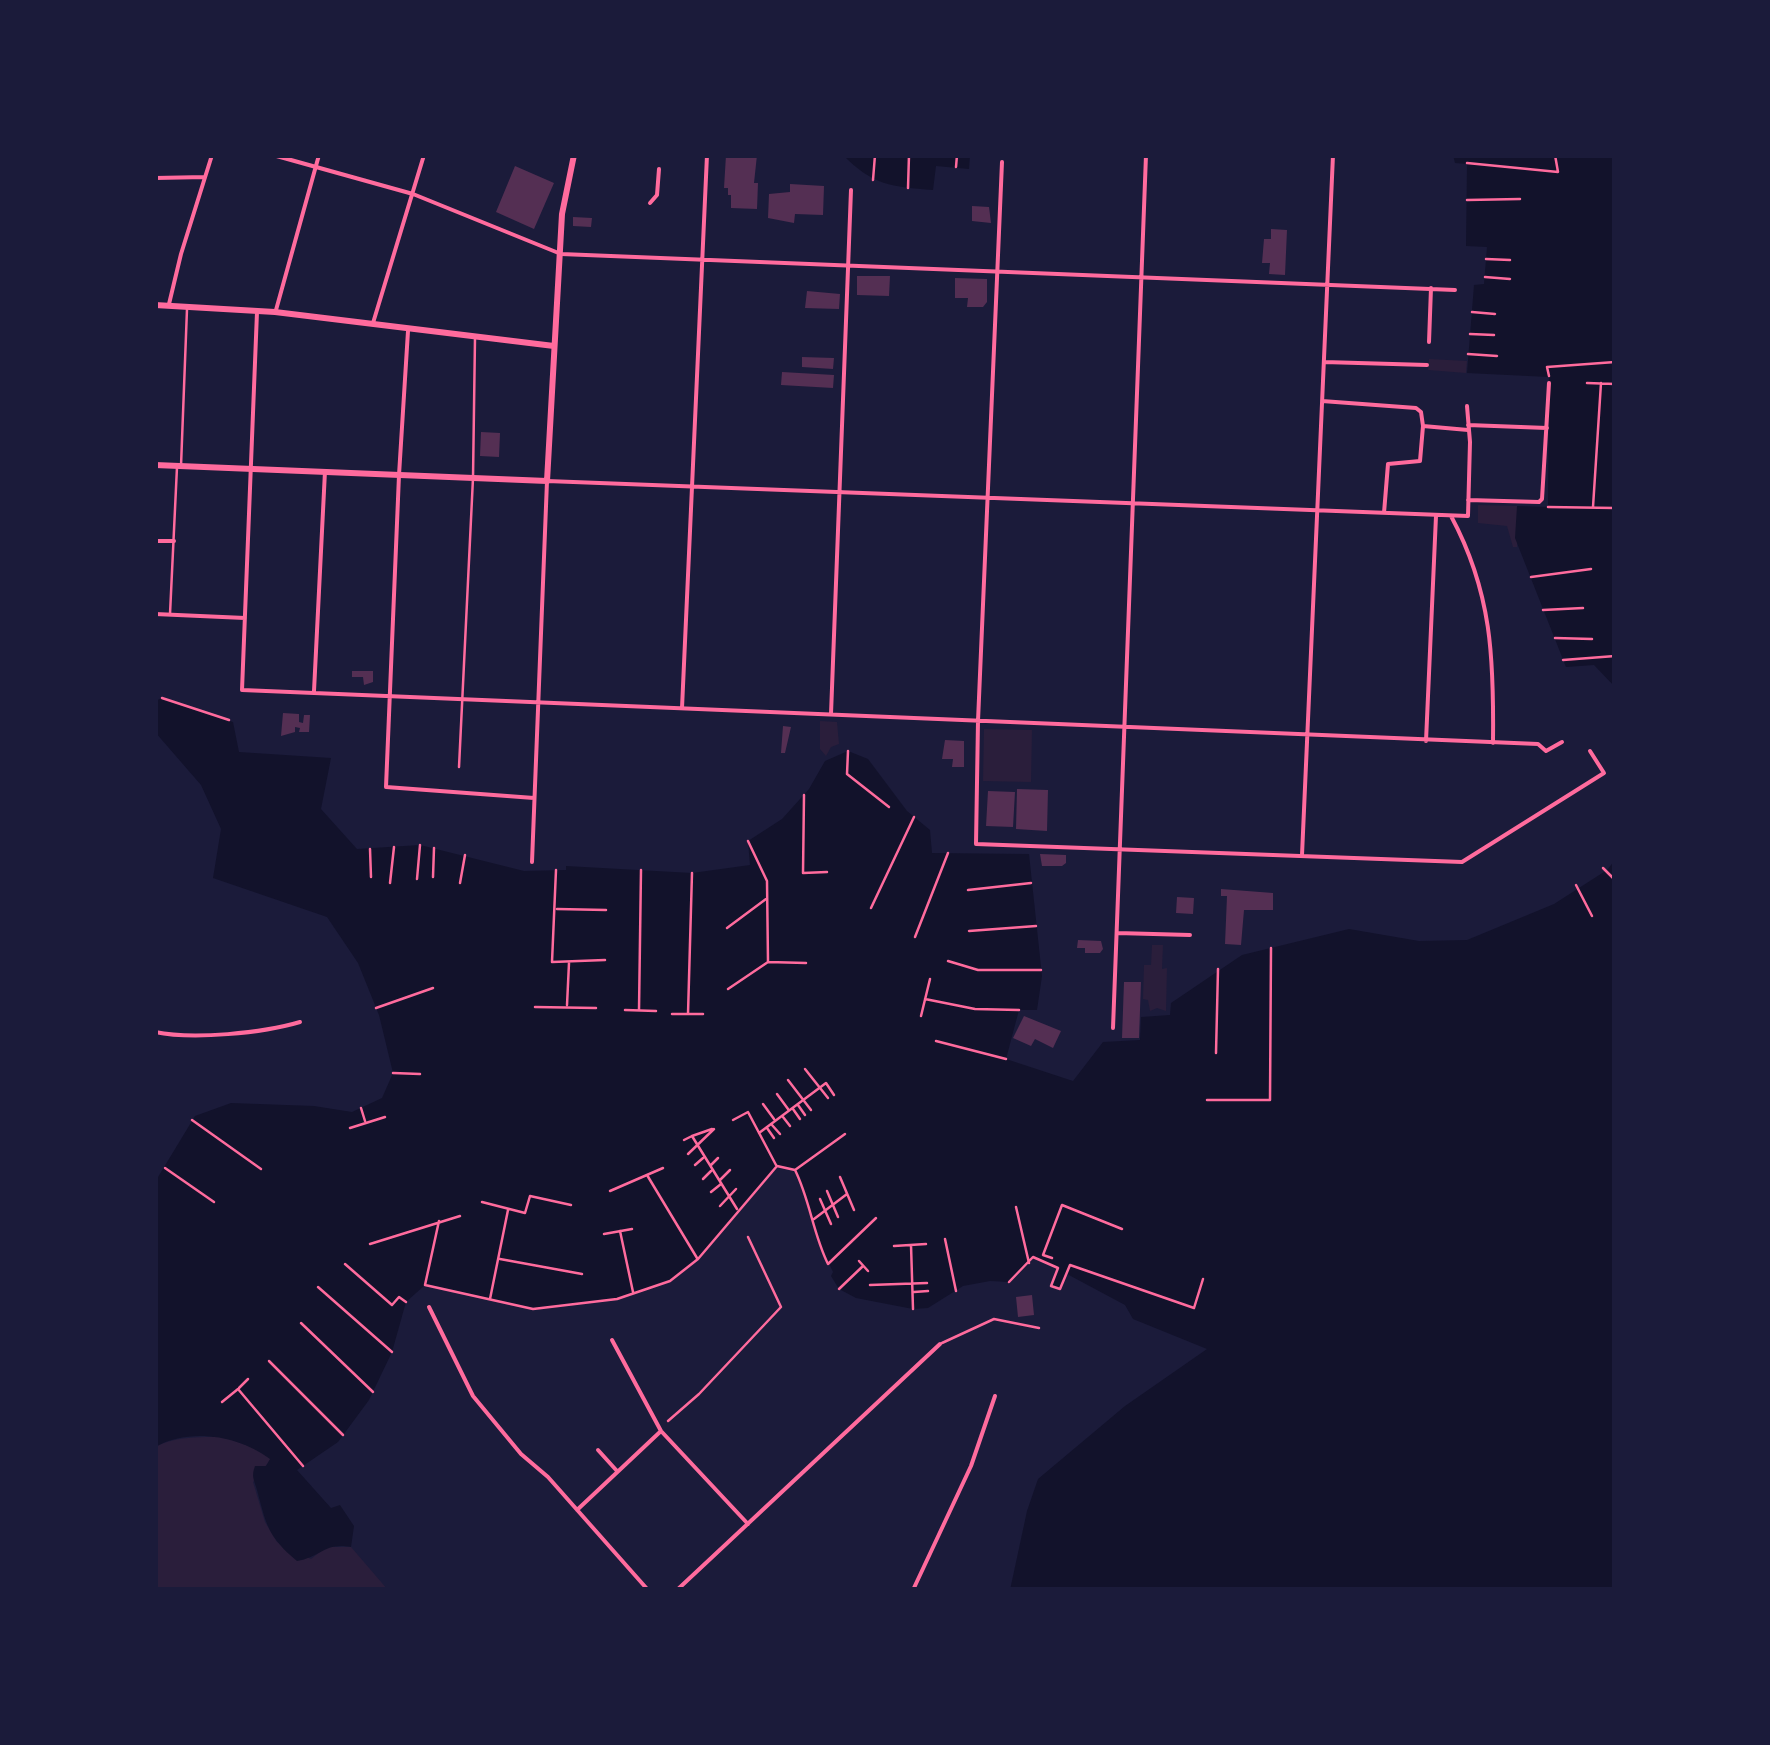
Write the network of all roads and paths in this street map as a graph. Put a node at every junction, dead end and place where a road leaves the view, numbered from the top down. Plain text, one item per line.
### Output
1 (212, 155) edge
2 (273, 155) edge
3 (318, 155) edge
4 (424, 155) edge
5 (574, 155) edge
6 (707, 155) edge
7 (875, 155) edge
8 (909, 155) edge
9 (957, 155) edge
10 (1146, 155) edge
11 (1333, 155) edge
12 (1555, 155) edge
13 (1002, 162) dead end
14 (1467, 164) dead end
15 (956, 167) dead end
16 (315, 168) junction
17 (660, 169) dead end
18 (205, 177) junction
19 (155, 178) edge
20 (874, 180) dead end
21 (908, 188) dead end
22 (850, 190) dead end
23 (413, 194) junction
24 (1467, 200) dead end
25 (1520, 200) dead end
26 (650, 203) dead end
27 (560, 254) junction
28 (1486, 258) dead end
29 (1510, 260) dead end
30 (702, 261) junction
31 (848, 267) junction
32 (998, 272) junction
33 (1142, 277) junction
34 (1485, 277) dead end
35 (1510, 279) dead end
36 (1328, 285) junction
37 (1431, 288) junction
38 (1455, 290) dead end
39 (155, 305) edge
40 (168, 306) junction
41 (188, 307) junction
42 (257, 312) junction
43 (276, 312) junction
44 (1472, 312) dead end
45 (1495, 314) dead end
46 (373, 324) junction
47 (408, 328) junction
48 (1470, 334) dead end
49 (1494, 335) dead end
50 (475, 336) junction
51 (1430, 342) dead end
52 (554, 346) junction
53 (1468, 354) dead end
54 (1497, 356) dead end
55 (1324, 362) junction
56 (1615, 362) edge
57 (1427, 364) dead end
58 (1549, 380) joint
59 (1587, 383) dead end
60 (1600, 383) junction
61 (1615, 384) edge
62 (1322, 401) junction
63 (1467, 406) dead end
64 (1423, 426) junction
65 (1469, 428) junction
66 (1547, 428) junction
67 (155, 464) edge
68 (179, 466) junction
69 (250, 469) junction
70 (325, 471) junction
71 (399, 475) junction
72 (472, 478) junction
73 (547, 480) junction
74 (693, 484) junction
75 (839, 492) junction
76 (988, 497) junction
77 (1468, 500) junction
78 (1134, 504) junction
79 (1548, 507) dead end
80 (1593, 507) junction
81 (1615, 508) edge
82 (1318, 509) junction
83 (1384, 513) junction
84 (1436, 516) junction
85 (1451, 516) junction
86 (155, 541) edge
87 (174, 541) junction
88 (1590, 569) dead end
89 (1531, 577) dead end
90 (1583, 608) dead end
91 (1544, 610) dead end
92 (155, 614) edge
93 (170, 614) junction
94 (245, 618) junction
95 (1555, 638) dead end
96 (1592, 639) dead end
97 (1615, 656) edge
98 (1563, 660) dead end
99 (314, 693) junction
100 (390, 697) junction
101 (162, 698) dead end
102 (463, 701) junction
103 (538, 704) junction
104 (682, 708) junction
105 (831, 714) junction
106 (229, 720) dead end
107 (978, 721) junction
108 (1125, 727) junction
109 (1308, 736) junction
110 (1426, 741) junction
111 (1562, 742) dead end
112 (1493, 743) junction
113 (848, 751) dead end
114 (1590, 752) dead end
115 (458, 767) dead end
116 (804, 794) dead end
117 (534, 798) junction
118 (888, 807) dead end
119 (914, 817) dead end
120 (748, 841) dead end
121 (420, 845) dead end
122 (394, 847) dead end
123 (370, 848) dead end
124 (434, 848) dead end
125 (1120, 848) junction
126 (948, 853) dead end
127 (465, 855) dead end
128 (1302, 856) junction
129 (532, 862) dead end
130 (1603, 868) dead end
131 (556, 870) dead end
132 (641, 870) dead end
133 (692, 872) dead end
134 (827, 872) dead end
135 (370, 877) dead end
136 (433, 877) dead end
137 (416, 879) dead end
138 (1615, 880) edge
139 (390, 883) dead end
140 (1031, 883) dead end
141 (460, 884) dead end
142 (1576, 885) dead end
143 (968, 890) dead end
144 (768, 898) junction
145 (556, 908) junction
146 (871, 908) dead end
147 (606, 910) dead end
148 (1592, 916) dead end
149 (1036, 926) dead end
150 (727, 928) dead end
151 (969, 931) dead end
152 (1117, 932) junction
153 (1190, 935) dead end
154 (914, 937) dead end
155 (1271, 948) dead end
156 (604, 960) dead end
157 (948, 961) dead end
158 (568, 962) junction
159 (768, 962) junction
160 (806, 963) dead end
161 (1218, 969) dead end
162 (1041, 970) dead end
163 (930, 979) dead end
164 (433, 988) dead end
165 (728, 988) dead end
166 (925, 999) junction
167 (535, 1007) dead end
168 (376, 1008) dead end
169 (567, 1008) junction
170 (596, 1008) dead end
171 (625, 1010) dead end
172 (639, 1010) junction
173 (1019, 1010) dead end
174 (656, 1011) dead end
175 (672, 1014) dead end
176 (688, 1014) junction
177 (703, 1014) dead end
178 (921, 1016) dead end
179 (300, 1022) dead end
180 (1112, 1028) dead end
181 (155, 1032) edge
182 (936, 1041) dead end
183 (1216, 1053) dead end
184 (1006, 1059) dead end
185 (805, 1069) dead end
186 (393, 1072) dead end
187 (420, 1074) dead end
188 (788, 1080) dead end
189 (820, 1088) junction
190 (776, 1094) dead end
191 (834, 1095) dead end
192 (828, 1098) dead end
193 (803, 1100) junction
194 (1207, 1100) dead end
195 (763, 1104) dead end
196 (797, 1104) junction
197 (360, 1108) dead end
198 (790, 1109) junction
199 (810, 1110) dead end
200 (805, 1115) dead end
201 (782, 1116) junction
202 (385, 1117) dead end
203 (800, 1119) dead end
204 (192, 1120) dead end
205 (733, 1120) dead end
206 (773, 1122) junction
207 (366, 1123) junction
208 (755, 1126) junction
209 (790, 1126) dead end
210 (766, 1127) junction
211 (350, 1128) dead end
212 (748, 1130) dead end
213 (780, 1134) dead end
214 (846, 1134) dead end
215 (760, 1135) junction
216 (692, 1136) junction
217 (774, 1138) dead end
218 (684, 1140) dead end
219 (754, 1142) dead end
220 (698, 1146) junction
221 (768, 1150) junction
222 (688, 1154) dead end
223 (760, 1155) dead end
224 (704, 1157) junction
225 (718, 1158) dead end
226 (776, 1164) junction
227 (695, 1166) dead end
228 (767, 1166) dead end
229 (165, 1168) dead end
230 (663, 1168) dead end
231 (711, 1168) junction
232 (261, 1169) dead end
233 (730, 1170) dead end
234 (796, 1170) junction
235 (648, 1175) dead end
236 (840, 1177) dead end
237 (703, 1179) dead end
238 (720, 1182) junction
239 (736, 1189) dead end
240 (610, 1191) dead end
241 (827, 1191) dead end
242 (712, 1192) dead end
243 (847, 1194) dead end
244 (729, 1196) junction
245 (820, 1198) dead end
246 (214, 1202) dead end
247 (482, 1202) dead end
248 (572, 1205) dead end
249 (833, 1205) junction
250 (720, 1206) dead end
251 (1016, 1207) dead end
252 (508, 1210) dead end
253 (738, 1210) junction
254 (854, 1210) dead end
255 (460, 1216) dead end
256 (838, 1216) dead end
257 (876, 1218) dead end
258 (812, 1220) junction
259 (440, 1221) dead end
260 (831, 1224) dead end
261 (632, 1229) dead end
262 (1122, 1229) dead end
263 (620, 1231) dead end
264 (604, 1234) dead end
265 (748, 1236) dead end
266 (944, 1238) dead end
267 (370, 1244) dead end
268 (926, 1244) dead end
269 (911, 1245) junction
270 (894, 1246) dead end
271 (498, 1258) junction
272 (698, 1259) junction
273 (859, 1261) dead end
274 (1044, 1262) junction
275 (345, 1264) dead end
276 (1029, 1264) junction
277 (863, 1266) junction
278 (868, 1271) dead end
279 (582, 1274) dead end
280 (1203, 1279) dead end
281 (1009, 1282) dead end
282 (927, 1283) dead end
283 (912, 1284) junction
284 (870, 1285) dead end
285 (318, 1286) dead end
286 (839, 1289) dead end
287 (928, 1291) dead end
288 (912, 1292) junction
289 (956, 1292) dead end
290 (634, 1293) junction
291 (490, 1301) junction
292 (406, 1302) dead end
293 (429, 1307) dead end
294 (913, 1309) dead end
295 (301, 1323) dead end
296 (1039, 1328) dead end
297 (612, 1340) dead end
298 (940, 1344) joint
299 (392, 1352) dead end
300 (269, 1361) dead end
301 (248, 1380) dead end
302 (238, 1389) junction
303 (373, 1392) dead end
304 (994, 1396) dead end
305 (222, 1402) dead end
306 (668, 1422) dead end
307 (661, 1431) junction
308 (343, 1435) dead end
309 (598, 1450) dead end
310 (303, 1466) dead end
311 (617, 1471) junction
312 (577, 1510) junction
313 (748, 1524) junction
314 (648, 1590) edge
315 (677, 1590) edge
316 (914, 1590) edge

1 - 18 street
2 - 16 street
3 - 16 street
4 - 23 street
5 - 27 main road
6 - 30 street
7 - 20 path
8 - 21 path
9 - 15 path
10 - 33 street
11 - 36 street
12 - 14 path
13 - 32 street
16 - 23 street
16 - 43 street
17 - 26 street
18 - 19 street
18 - 40 street
22 - 31 street
23 - 27 street
23 - 46 street
24 - 25 path
27 - 30 street
27 - 52 main road
28 - 29 path
30 - 31 street
30 - 74 street
31 - 32 street
31 - 75 street
32 - 33 street
32 - 76 street
33 - 36 street
33 - 78 street
34 - 35 path
36 - 37 street
36 - 55 street
37 - 38 street
37 - 51 street
39 - 40 main road
40 - 41 main road
41 - 42 main road
41 - 68 lane
42 - 43 main road
42 - 69 street
43 - 46 main road
44 - 45 path
46 - 47 main road
47 - 50 main road
47 - 71 street
48 - 49 path
50 - 52 main road
50 - 72 lane
52 - 73 main road
53 - 54 path
55 - 57 street
55 - 62 street
56 - 58 path
58 - 66 street
59 - 60 path
60 - 61 path
60 - 80 path
62 - 64 street
62 - 82 street
63 - 65 street
64 - 65 street
64 - 83 street
65 - 66 street
65 - 77 street
66 - 77 street
67 - 68 main road
68 - 69 main road
68 - 87 lane
69 - 70 main road
69 - 94 street
70 - 71 main road
70 - 99 street
71 - 72 main road
71 - 100 street
72 - 73 main road
72 - 102 lane
73 - 74 street
73 - 103 street
74 - 75 street
74 - 104 street
75 - 76 street
75 - 105 street
76 - 78 street
76 - 107 street
77 - 85 street
78 - 82 street
78 - 108 street
79 - 80 path
80 - 81 path
82 - 83 street
82 - 109 street
83 - 84 street
84 - 85 street
84 - 110 street
85 - 112 street
86 - 87 street
87 - 93 lane
88 - 89 path
90 - 91 path
92 - 93 street
93 - 94 street
94 - 99 street
95 - 96 path
97 - 98 path
99 - 100 street
100 - 102 street
100 - 117 street
101 - 106 path
102 - 103 street
102 - 115 lane
103 - 104 street
103 - 117 street
104 - 105 street
105 - 107 street
107 - 108 street
107 - 125 street
108 - 109 street
108 - 125 street
109 - 110 street
109 - 128 street
110 - 112 street
111 - 112 street
113 - 118 path
114 - 128 street
116 - 134 path
117 - 129 street
119 - 146 path
120 - 144 path
121 - 137 path
122 - 139 path
123 - 135 path
124 - 136 path
125 - 128 street
125 - 152 street
126 - 154 path
127 - 141 path
130 - 138 path
131 - 145 path
132 - 172 path
133 - 176 path
140 - 143 path
142 - 148 path
144 - 150 path
144 - 159 path
145 - 147 path
145 - 158 path
149 - 151 path
152 - 153 street
152 - 180 street
155 - 194 path
156 - 158 path
157 - 162 path
158 - 169 path
159 - 160 path
159 - 165 path
161 - 183 path
163 - 166 path
164 - 168 path
166 - 173 path
166 - 178 path
167 - 169 path
169 - 170 path
171 - 172 path
172 - 174 path
175 - 176 path
176 - 177 path
179 - 181 street
182 - 184 path
185 - 189 path
186 - 187 path
188 - 193 path
189 - 191 path
189 - 192 path
189 - 193 path
190 - 198 path
193 - 196 path
193 - 199 path
195 - 206 path
196 - 198 path
196 - 200 path
197 - 207 path
198 - 201 path
198 - 203 path
201 - 206 path
201 - 209 path
202 - 207 path
204 - 232 path
205 - 208 path
206 - 210 path
206 - 213 path
207 - 211 path
208 - 212 path
208 - 215 path
210 - 215 path
210 - 217 path
214 - 234 path
215 - 219 path
215 - 221 path
216 - 218 path
216 - 220 path
216 - 220 path
220 - 222 path
220 - 224 path
221 - 223 path
221 - 226 path
224 - 227 path
224 - 231 path
225 - 231 path
226 - 228 path
226 - 234 path
226 - 253 path
229 - 246 path
230 - 240 path
231 - 237 path
231 - 238 path
233 - 238 path
234 - 258 path
235 - 272 path
236 - 254 path
238 - 242 path
238 - 244 path
239 - 244 path
241 - 249 path
243 - 249 path
244 - 250 path
244 - 253 path
245 - 260 path
247 - 248 path
249 - 256 path
249 - 258 path
251 - 276 path
252 - 271 path
253 - 272 path
255 - 267 path
257 - 258 path
259 - 291 path
261 - 264 path
262 - 274 path
263 - 290 path
265 - 306 lane
266 - 289 path
268 - 269 path
269 - 270 path
269 - 283 path
271 - 279 path
271 - 291 path
272 - 290 path
273 - 277 path
274 - 276 path
274 - 280 path
275 - 292 path
276 - 281 path
277 - 278 path
277 - 286 path
282 - 283 path
283 - 284 path
283 - 288 path
285 - 299 path
287 - 288 path
288 - 294 path
290 - 291 path
293 - 312 street
295 - 303 path
296 - 298 lane
297 - 307 street
298 - 313 street
300 - 308 path
301 - 302 path
302 - 305 path
302 - 310 path
304 - 316 street
307 - 311 street
307 - 313 street
309 - 311 street
311 - 312 street
312 - 314 street
313 - 315 street

